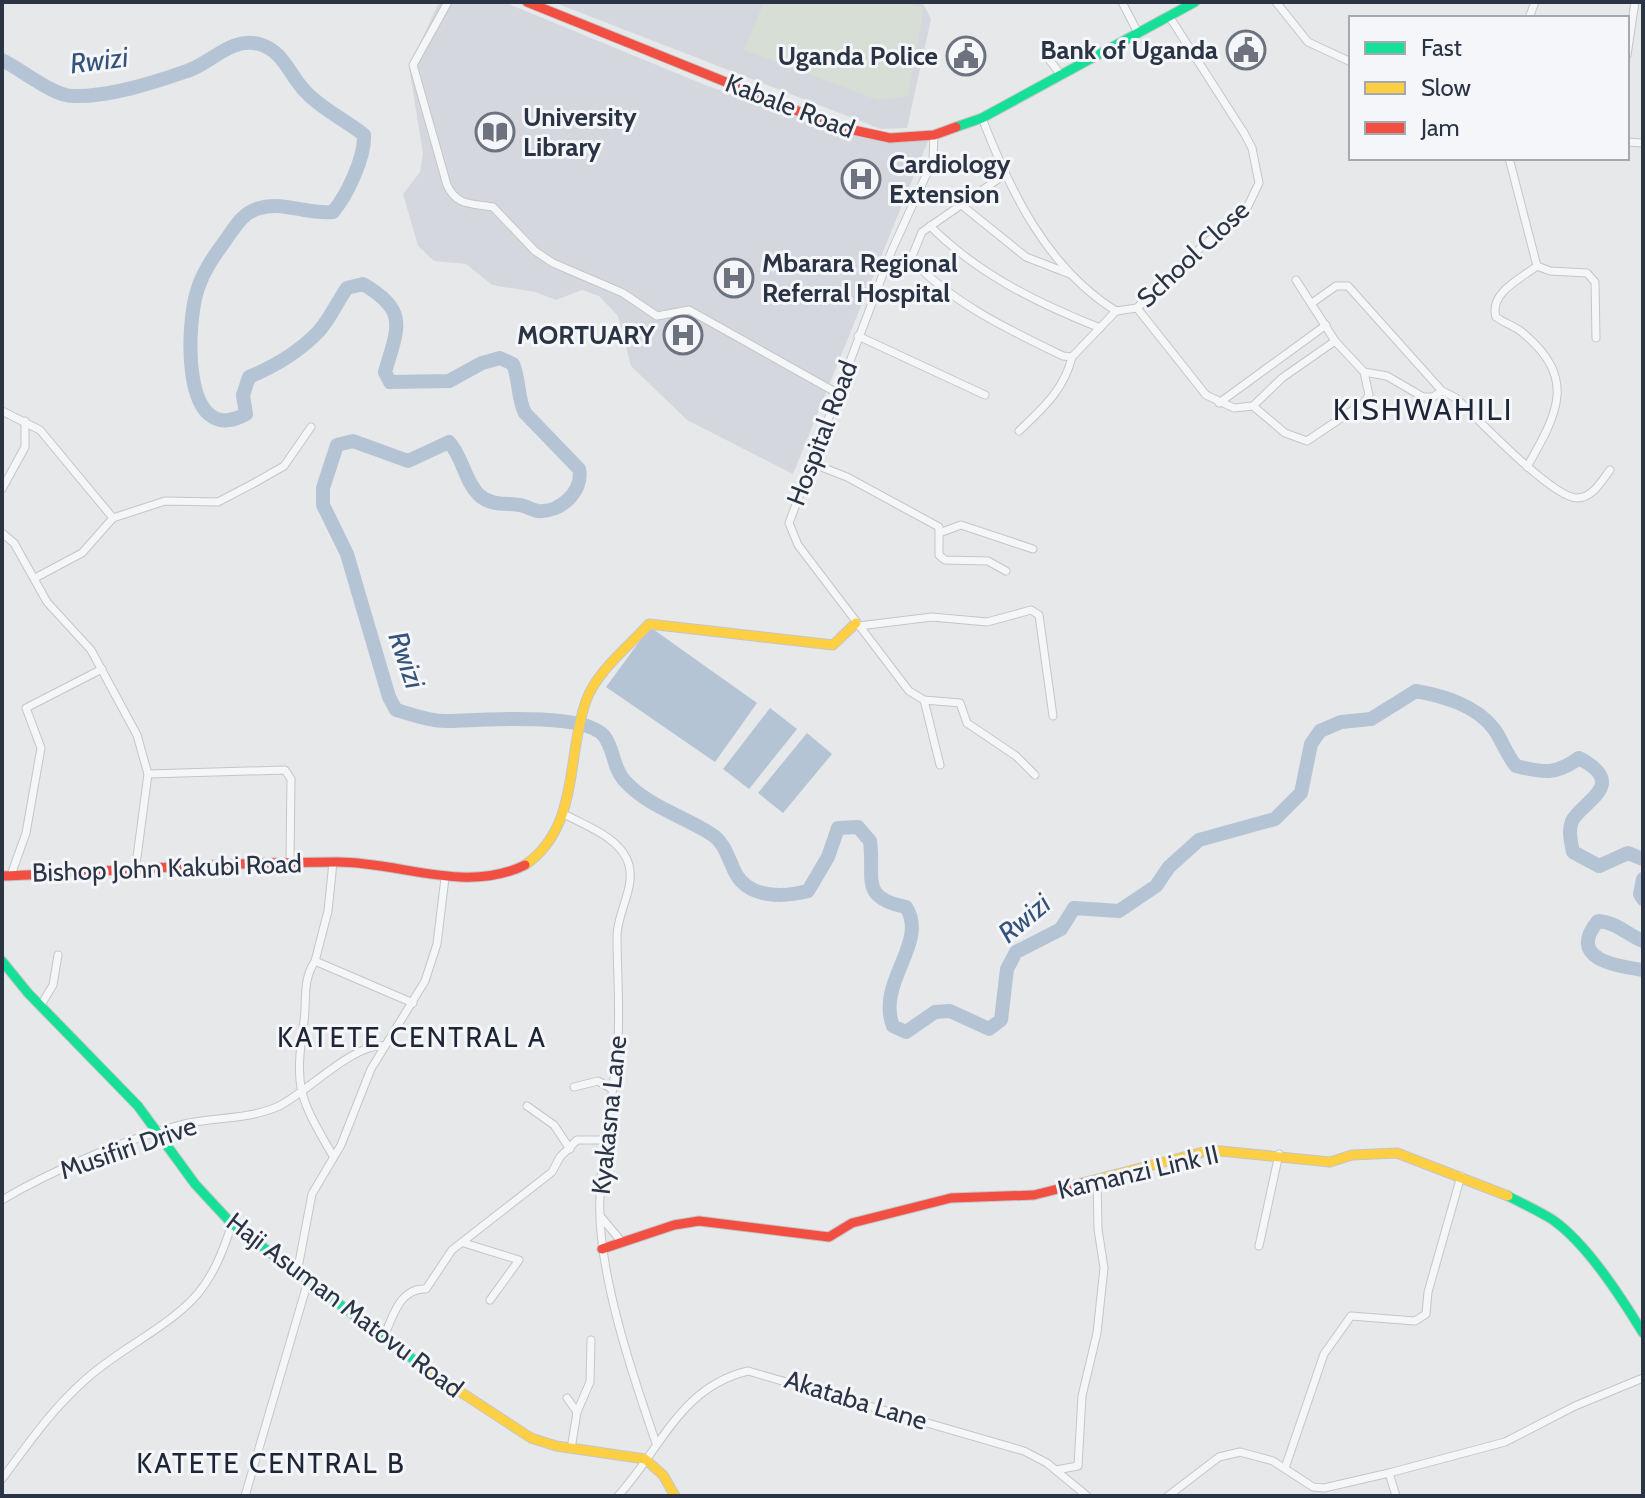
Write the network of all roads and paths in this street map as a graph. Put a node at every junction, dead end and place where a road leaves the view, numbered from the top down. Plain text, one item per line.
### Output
1 (448, 2) edge
2 (527, 2) edge
3 (1122, 2) edge
4 (1195, 2) edge
5 (1276, 2) edge
6 (1635, 2) edge
7 (1169, 16) junction
8 (1138, 33) junction
9 (1629, 42) edge
10 (1048, 58) dead end
11 (1349, 61) edge
12 (1061, 75) junction
13 (982, 118) junction
14 (934, 135) junction
15 (1510, 160) edge
16 (1004, 175) junction
17 (959, 203) junction
18 (930, 226) junction
19 (1537, 266) junction
20 (1070, 274) junction
21 (1296, 280) dead end
22 (1312, 303) junction
23 (1137, 308) junction
24 (1116, 311) junction
25 (1326, 325) junction
26 (1100, 328) junction
27 (858, 336) junction
28 (1596, 338) dead end
29 (1335, 341) junction
30 (1072, 357) junction
31 (1364, 372) junction
32 (1442, 391) junction
33 (837, 393) junction
34 (985, 395) dead end
35 (1219, 403) junction
36 (1253, 406) junction
37 (2, 411) edge
38 (25, 421) junction
39 (311, 427) dead end
40 (1019, 431) dead end
41 (811, 463) junction
42 (1527, 467) junction
43 (1610, 470) dead end
44 (2, 489) edge
45 (113, 518) junction
46 (942, 532) junction
47 (2, 533) edge
48 (1033, 549) dead end
49 (1006, 571) dead end
50 (35, 578) junction
51 (857, 625) junction
52 (102, 669) junction
53 (924, 700) junction
54 (1053, 716) dead end
55 (940, 765) dead end
56 (148, 774) junction
57 (1035, 775) dead end
58 (564, 814) junction
59 (290, 861) junction
60 (333, 862) junction
61 (135, 872) junction
62 (7, 875) edge
63 (445, 878) junction
64 (58, 955) dead end
65 (2, 961) edge
66 (315, 961) junction
67 (413, 1003) junction
68 (41, 1005) junction
69 (385, 1046) junction
70 (574, 1087) dead end
71 (612, 1089) junction
72 (300, 1093) junction
73 (527, 1106) dead end
74 (160, 1134) junction
75 (605, 1140) junction
76 (570, 1149) junction
77 (1279, 1154) junction
78 (333, 1156) junction
79 (1461, 1176) junction
80 (1097, 1181) junction
81 (2, 1200) edge
82 (599, 1215) junction
83 (232, 1224) junction
84 (621, 1241) junction
85 (464, 1243) junction
86 (1259, 1246) dead end
87 (602, 1249) junction
88 (297, 1273) junction
89 (308, 1281) junction
90 (490, 1300) dead end
91 (1643, 1333) edge
92 (384, 1337) junction
93 (591, 1340) dead end
94 (1643, 1378) edge
95 (567, 1398) dead end
96 (577, 1412) junction
97 (656, 1443) junction
98 (571, 1449) junction
99 (645, 1459) junction
100 (1285, 1468) junction
101 (1056, 1470) junction
102 (1389, 1473) junction
103 (2, 1479) edge
104 (245, 1496) edge
105 (618, 1496) edge
106 (675, 1496) edge
107 (1087, 1496) edge
108 (1168, 1496) edge
109 (1396, 1496) edge

1 - 33 street
2 - 14 street, Kabale Road
3 - 8 street
4 - 7 street, Kabale Road
5 - 11 street
6 - 9 street
7 - 8 street, Kabale Road
7 - 23 street, School Close
8 - 12 street, Kabale Road
10 - 12 street
12 - 13 street, Kabale Road
13 - 14 street, Kabale Road
13 - 16 street, School Close
14 - 27 street, Hospital Road
15 - 19 street
16 - 17 street
16 - 20 street, School Close
17 - 18 street
17 - 20 street
18 - 26 street
18 - 30 street
19 - 28 street
19 - 42 street
20 - 24 street, School Close
21 - 22 street
22 - 25 street
22 - 32 street
23 - 24 street, School Close
23 - 35 street
24 - 26 street
25 - 29 street
25 - 35 street
26 - 30 street
27 - 33 street, Hospital Road
27 - 34 street
29 - 31 street
29 - 36 street
30 - 40 street
31 - 32 street
31 - 36 street
32 - 42 street
33 - 41 street, Hospital Road
35 - 36 street
37 - 38 street
38 - 44 street
38 - 45 street
39 - 45 street
41 - 46 street
41 - 51 street, Hospital Road
42 - 43 street
45 - 50 street
46 - 48 street
46 - 49 street
47 - 50 street
50 - 52 street
51 - 53 street, Hospital Road
51 - 54 street
51 - 58 street
52 - 56 street
52 - 62 street
53 - 55 street
53 - 57 street
56 - 59 street
56 - 61 street
58 - 63 street, Bishop John Kakubi Road
58 - 71 street, Kyakasna Lane
59 - 60 street, Bishop John Kakubi Road
59 - 61 street, Bishop John Kakubi Road
60 - 63 street, Bishop John Kakubi Road
60 - 66 street
61 - 62 street, Bishop John Kakubi Road
63 - 67 street
64 - 68 street
65 - 68 street, Haji Asuman Matovu Road
66 - 67 street
66 - 72 street
67 - 69 street
68 - 74 street, Haji Asuman Matovu Road
69 - 72 street, Musifiri Drive
69 - 78 street
70 - 71 street
71 - 75 street, Kyakasna Lane
72 - 74 street, Musifiri Drive
72 - 78 street
73 - 76 street
74 - 81 street, Musifiri Drive
74 - 83 street, Haji Asuman Matovu Road
75 - 76 street
75 - 82 street, Kyakasna Lane
76 - 85 street
77 - 79 street, Kamanzi Link II
77 - 80 street, Kamanzi Link II
77 - 86 street
78 - 88 street
79 - 91 street, Kamanzi Link II
79 - 100 street
80 - 84 street, Kamanzi Link II
80 - 101 street
82 - 84 street
82 - 87 street, Kyakasna Lane
83 - 88 street, Haji Asuman Matovu Road
83 - 103 street
84 - 87 street, Kamanzi Link II
85 - 90 street
85 - 92 street
87 - 97 street, Kyakasna Lane
88 - 89 street, Haji Asuman Matovu Road
89 - 92 street, Haji Asuman Matovu Road
89 - 104 street
92 - 98 street, Haji Asuman Matovu Road
93 - 96 street
94 - 102 street
95 - 96 street
96 - 98 street
97 - 99 street, Akataba Lane
97 - 101 street, Akataba Lane
98 - 99 street, Haji Asuman Matovu Road
99 - 105 street, Akataba Lane
99 - 106 street
100 - 102 street
100 - 108 street
101 - 107 street, Akataba Lane
102 - 109 street

